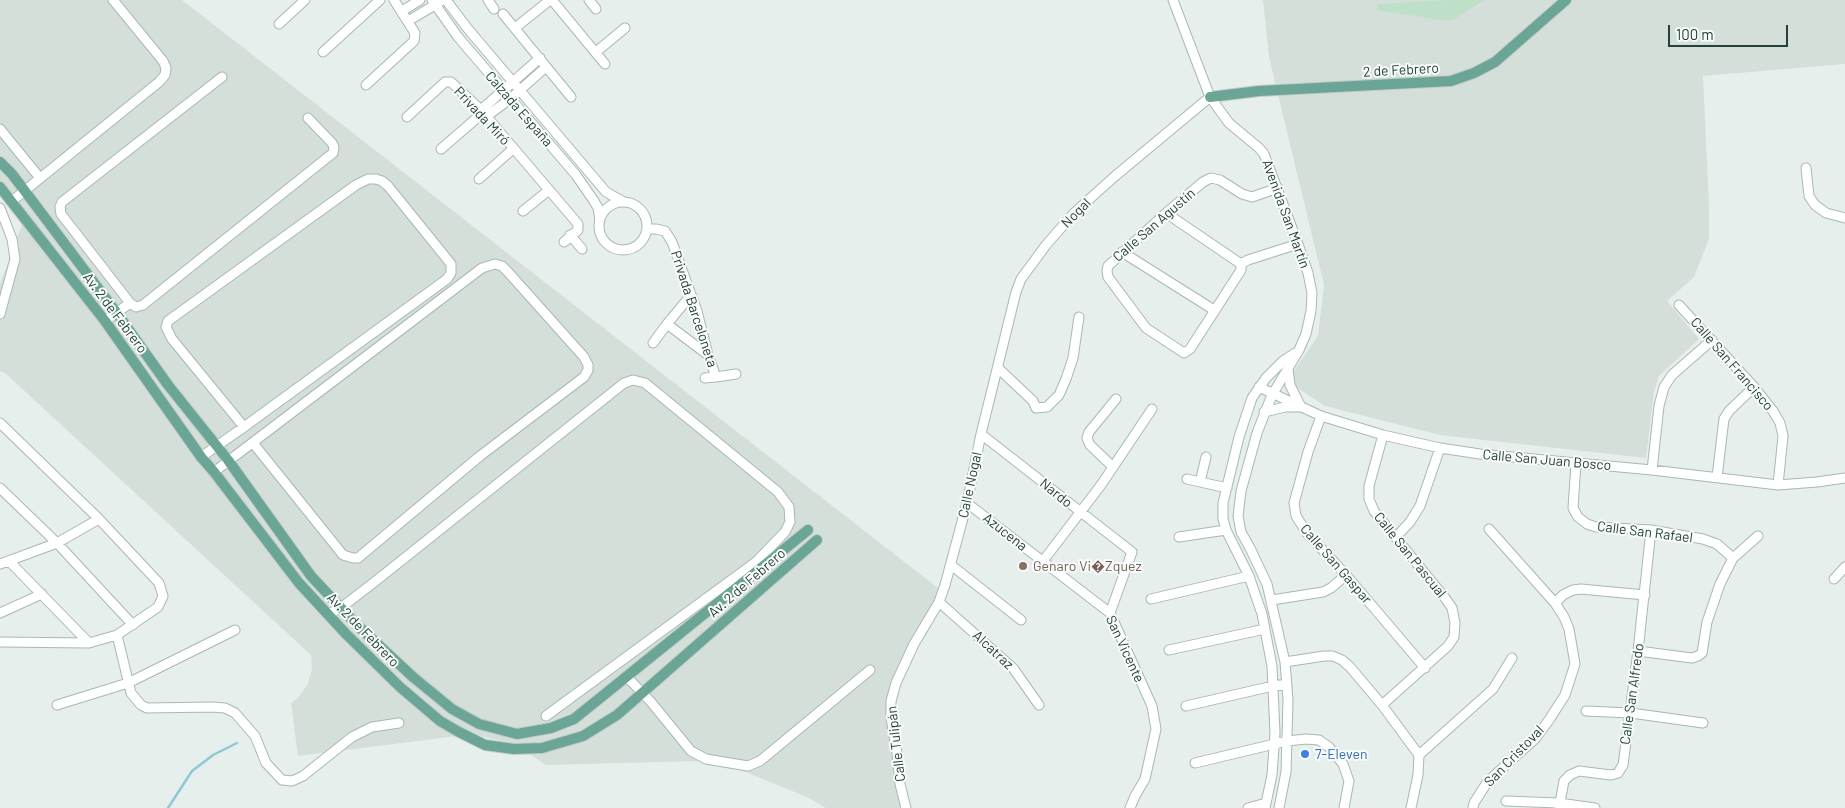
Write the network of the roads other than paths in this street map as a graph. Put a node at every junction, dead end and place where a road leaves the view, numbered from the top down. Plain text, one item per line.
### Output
1 (113, 0) edge
2 (304, 0) edge
3 (380, 0) edge
4 (394, 0) edge
5 (420, 0) edge
6 (445, 0) edge
7 (488, 0) edge
8 (551, 0) edge
9 (589, 0) edge
10 (1173, 0) edge
11 (1566, 0) edge
12 (434, 3) edge
13 (494, 8) dead end
14 (596, 9) dead end
15 (402, 11) junction
16 (503, 14) dead end
17 (408, 21) junction
18 (279, 24) dead end
19 (515, 28) junction
20 (624, 28) dead end
21 (324, 52) dead end
22 (596, 52) junction
23 (540, 58) junction
24 (605, 64) dead end
25 (546, 67) junction
26 (222, 78) dead end
27 (513, 83) junction
28 (366, 85) dead end
29 (519, 91) junction
30 (503, 92) junction
31 (571, 97) dead end
32 (1210, 97) junction
33 (510, 99) junction
34 (482, 114) junction
35 (407, 117) dead end
36 (308, 118) dead end
37 (0, 129) edge
38 (441, 149) dead end
39 (513, 149) junction
40 (0, 162) edge
41 (584, 167) junction
42 (1806, 168) dead end
43 (576, 175) junction
44 (40, 178) junction
45 (479, 179) dead end
46 (0, 186) edge
47 (1278, 188) junction
48 (24, 190) junction
49 (549, 190) junction
50 (12, 201) junction
51 (622, 202) junction
52 (0, 208) edge
53 (523, 211) dead end
54 (1166, 213) junction
55 (1845, 218) edge
56 (600, 220) junction
57 (648, 229) junction
58 (1298, 244) junction
59 (582, 249) dead end
60 (1122, 252) junction
61 (1242, 264) junction
62 (691, 295) junction
63 (130, 303) junction
64 (1679, 305) dead end
65 (1214, 310) junction
66 (116, 312) junction
67 (0, 314) edge
68 (1079, 317) dead end
69 (105, 321) junction
70 (667, 324) junction
71 (1712, 340) junction
72 (653, 343) dead end
73 (708, 355) junction
74 (1285, 365) junction
75 (998, 368) junction
76 (736, 374) dead end
77 (716, 377) junction
78 (705, 378) dead end
79 (1258, 387) junction
80 (1754, 387) junction
81 (1272, 395) junction
82 (1116, 399) dead end
83 (1301, 407) junction
84 (1152, 409) dead end
85 (1264, 412) junction
86 (1320, 416) junction
87 (0, 423) edge
88 (244, 427) junction
89 (981, 434) junction
90 (1383, 435) junction
91 (253, 443) junction
92 (216, 446) junction
93 (1440, 448) junction
94 (200, 457) junction
95 (1206, 457) dead end
96 (228, 460) junction
97 (1576, 463) junction
98 (1112, 466) junction
99 (1652, 470) junction
100 (214, 472) junction
101 (1717, 477) junction
102 (1845, 478) edge
103 (1187, 479) dead end
104 (1200, 482) junction
105 (1778, 485) junction
106 (0, 488) edge
107 (1226, 488) junction
108 (967, 503) junction
109 (1080, 512) junction
110 (99, 519) junction
111 (1489, 529) dead end
112 (808, 530) joint
113 (1226, 530) junction
114 (1651, 530) junction
115 (1758, 536) dead end
116 (1179, 537) dead end
117 (1396, 537) junction
118 (817, 540) joint
119 (57, 543) junction
120 (1250, 548) junction
121 (1238, 554) junction
122 (1733, 558) junction
123 (4, 562) edge
124 (1043, 562) junction
125 (951, 565) junction
126 (1845, 566) edge
127 (1346, 575) junction
128 (1249, 576) junction
129 (1834, 579) dead end
130 (42, 594) junction
131 (1645, 595) junction
132 (1151, 599) dead end
133 (1272, 600) junction
134 (940, 602) junction
135 (1555, 603) junction
136 (342, 607) junction
137 (0, 612) edge
138 (1110, 613) junction
139 (329, 614) junction
140 (1021, 620) dead end
141 (134, 625) junction
142 (1265, 629) junction
143 (235, 630) dead end
144 (116, 635) junction
145 (0, 642) edge
146 (89, 642) junction
147 (1169, 650) dead end
148 (1638, 651) junction
149 (1512, 658) dead end
150 (1285, 662) junction
151 (1424, 668) junction
152 (870, 670) dead end
153 (627, 677) junction
154 (128, 683) junction
155 (1287, 684) junction
156 (1273, 686) junction
157 (643, 692) junction
158 (57, 705) dead end
159 (1382, 705) junction
160 (1039, 706) dead end
161 (1186, 706) dead end
162 (1586, 711) dead end
163 (1631, 713) junction
164 (546, 716) dead end
165 (399, 723) dead end
166 (1703, 723) dead end
167 (1287, 742) junction
168 (1274, 744) junction
169 (1420, 755) junction
170 (1195, 763) dead end
171 (1506, 801) dead end
172 (1265, 806) edge
173 (1559, 806) edge
174 (906, 808) edge
175 (1130, 808) edge
176 (1248, 808) edge
177 (1279, 808) edge
178 (1344, 808) edge
179 (1411, 808) edge
180 (1474, 808) edge
181 (1595, 808) edge

1 - 44 street
2 - 18 street
3 - 21 street
4 - 15 street
5 - 15 street
6 - 12 street
6 - 27 street, Calzada España
7 - 13 street
8 - 19 street
8 - 22 street
9 - 14 street
10 - 32 street, Avenida San Martín
11 - 32 main road, 2 de Febrero
12 - 17 street
12 - 30 street, Calzada España
15 - 17 street
16 - 19 street
17 - 28 street
19 - 23 street
20 - 22 street
22 - 24 street
23 - 25 street
23 - 27 street
25 - 29 street
25 - 31 street
26 - 63 street
27 - 29 street, Calzada España
27 - 30 street
29 - 33 street
29 - 41 street, Calzada España
30 - 33 street, Calzada España
30 - 34 street
32 - 47 street, Avenida San Martín
32 - 75 street, Nogal
33 - 34 street
33 - 43 street, Calzada España
34 - 35 street, Privada Miró
34 - 38 street, Privada Miró
34 - 39 street, Privada Miró
36 - 63 street
37 - 44 street
39 - 45 street, Privada Miró
39 - 49 street, Privada Miró
40 - 48 main road, Av. 2 de Febrero
41 - 43 street
41 - 51 street, Calzada España
42 - 55 street
43 - 56 street, Calzada España
44 - 48 street
46 - 50 main road, Av. 2 de Febrero
47 - 54 street, Calle San Agustín
47 - 58 street, Avenida San Martín
48 - 50 street
48 - 66 main road, Av. 2 de Febrero
49 - 53 street
49 - 59 street, Privada Miró
50 - 69 main road, Av. 2 de Febrero
51 - 56 street
51 - 57 street
52 - 67 street
54 - 60 street, Calle San Agustín
54 - 61 street
56 - 57 street
57 - 62 street, Privada Barceloneta
58 - 61 street
58 - 74 street, Avenida San Martín
60 - 65 street
60 - 65 street, Calle San Agustín
61 - 65 street
62 - 70 street
62 - 73 street, Privada Barceloneta
63 - 66 street
64 - 71 street, Calle San Francisco
66 - 69 street
66 - 92 main road, Av. 2 de Febrero
68 - 75 street
69 - 94 main road, Av. 2 de Febrero
70 - 72 street
70 - 73 street
71 - 80 street, Calle San Francisco
71 - 99 street
73 - 77 street, Privada Barceloneta
74 - 79 street
74 - 81 street
74 - 83 street
75 - 89 street, Calle Nogal
76 - 77 street, Privada Barceloneta
77 - 78 street, Privada Barceloneta
79 - 81 street, Calle San Juan Bosco
79 - 107 street
80 - 101 street
80 - 105 street, Calle San Francisco
81 - 83 street, Calle San Juan Bosco
81 - 85 street
82 - 98 street
83 - 85 street
83 - 86 street, Calle San Juan Bosco
84 - 98 street
85 - 120 street
86 - 90 street, Calle San Juan Bosco
86 - 127 street, Calle San Gaspar
87 - 110 street
88 - 88 street
88 - 92 street
89 - 108 street, Calle Nogal
89 - 109 street, Nardo
90 - 93 street, Calle San Juan Bosco
90 - 117 street, Calle San Pascual
91 - 91 street
91 - 96 street
92 - 94 street
92 - 96 main road, Av. 2 de Febrero
93 - 97 street, Calle San Juan Bosco
93 - 117 street
94 - 100 main road, Av. 2 de Febrero
95 - 104 street
96 - 100 street
96 - 136 main road, Av. 2 de Febrero
97 - 99 street, Calle San Juan Bosco
97 - 114 street, Calle San Rafael
98 - 109 street
99 - 101 street, Calle San Juan Bosco
100 - 139 main road, Av. 2 de Febrero
101 - 105 street, Calle San Juan Bosco
102 - 105 street, Calle San Juan Bosco
103 - 104 street
104 - 107 street
106 - 119 street
107 - 113 street
108 - 124 street, Azucena
108 - 125 street, Calle Nogal
109 - 124 street
109 - 138 street, Nardo
110 - 119 street
110 - 141 street
111 - 135 street, San Cristoval
112 - 118 street
112 - 153 main road, Av. 2 de Febrero
113 - 116 street
113 - 121 street
114 - 122 street, Calle San Rafael
114 - 131 street, Calle San Alfredo
115 - 122 street
117 - 151 street, Calle San Pascual
118 - 157 main road, Av. 2 de Febrero
119 - 123 street
119 - 141 street
120 - 121 street
120 - 133 street
121 - 128 street
122 - 148 street
123 - 130 street
124 - 138 street, San Vicente
125 - 134 street, Calle Nogal
125 - 140 street
126 - 129 street
127 - 133 street
127 - 151 street, Calle San Gaspar
128 - 132 street
128 - 142 street
130 - 137 street
130 - 146 street
131 - 135 street
131 - 148 street, Calle San Alfredo
133 - 150 street
134 - 160 street, Alcatraz
134 - 174 street, Calle Tulipán
135 - 180 street, San Cristoval
136 - 139 street
136 - 153 main road, Av. 2 de Febrero
136 - 164 street
138 - 175 street, San Vicente
139 - 157 main road, Av. 2 de Febrero
141 - 144 street
142 - 147 street
142 - 156 street
143 - 154 street
144 - 146 street
144 - 154 street
145 - 146 street
148 - 163 street, Calle San Alfredo
149 - 169 street
150 - 155 street
150 - 159 street
151 - 159 street, Calle San Pascual
152 - 157 street
153 - 157 street
154 - 158 street
154 - 165 street
155 - 156 street
155 - 167 street
156 - 161 street
156 - 168 street
159 - 169 street
162 - 163 street
163 - 166 street
163 - 173 street, Calle San Alfredo
167 - 168 street
167 - 177 street
167 - 178 street
168 - 170 street
168 - 172 street
169 - 179 street
171 - 173 street
172 - 176 street
173 - 181 street

